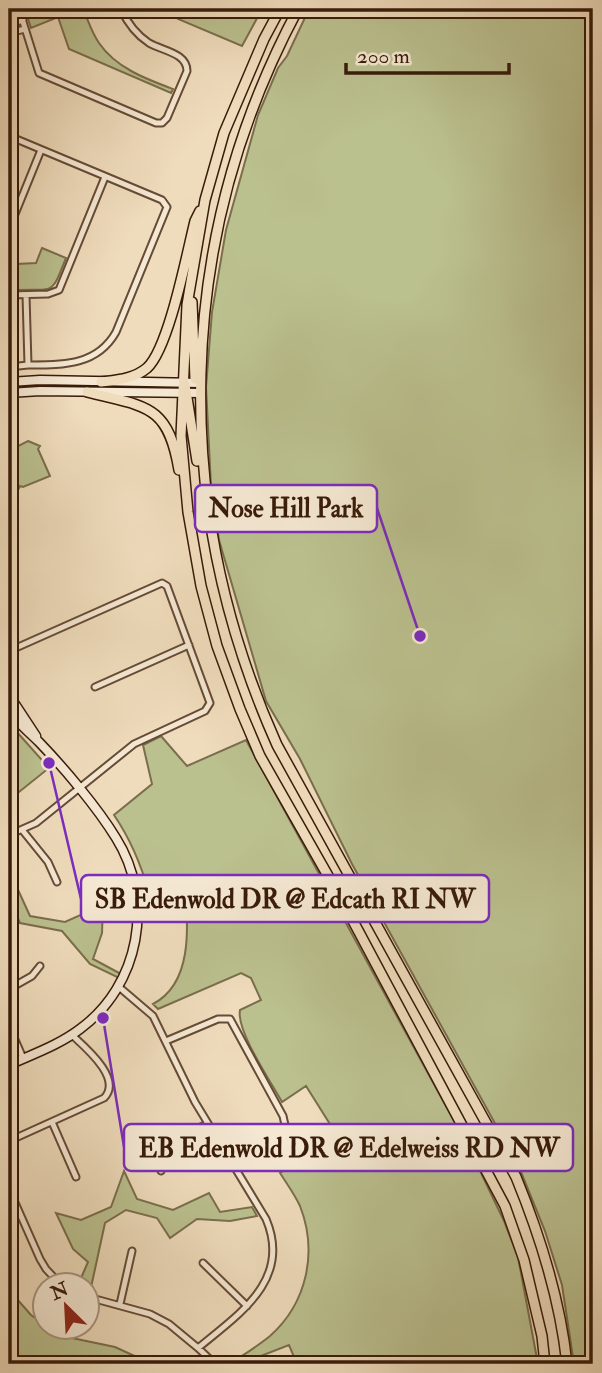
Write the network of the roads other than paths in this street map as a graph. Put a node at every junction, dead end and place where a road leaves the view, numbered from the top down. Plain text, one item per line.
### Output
1 (19, 9) edge
2 (121, 9) edge
3 (280, 9) edge
4 (298, 9) edge
5 (23, 20) junction
6 (9, 24) edge
7 (25, 29) junction
8 (9, 33) edge
9 (9, 136) edge
10 (41, 150) junction
11 (105, 177) junction
12 (205, 200) junction
13 (9, 211) edge
14 (16, 212) junction
15 (9, 222) edge
16 (191, 280) junction
17 (9, 295) edge
18 (26, 295) junction
19 (28, 365) junction
20 (9, 367) edge
21 (9, 382) edge
22 (101, 382) junction
23 (182, 382) junction
24 (197, 383) junction
25 (87, 392) junction
26 (9, 393) edge
27 (185, 393) junction
28 (200, 393) junction
29 (204, 482) junction
30 (188, 512) junction
31 (189, 645) junction
32 (9, 650) edge
33 (95, 687) dead end
34 (9, 695) edge
35 (9, 712) edge
36 (39, 742) junction
37 (78, 788) junction
38 (23, 831) junction
39 (9, 835) edge
40 (57, 882) dead end
41 (40, 966) dead end
42 (119, 987) junction
43 (9, 989) edge
44 (9, 1026) edge
45 (72, 1035) junction
46 (166, 1041) junction
47 (23, 1059) junction
48 (9, 1065) edge
49 (52, 1122) junction
50 (207, 1125) junction
51 (9, 1141) edge
52 (231, 1163) junction
53 (161, 1171) dead end
54 (76, 1177) dead end
55 (9, 1189) edge
56 (132, 1251) dead end
57 (204, 1264) dead end
58 (49, 1272) edge
59 (102, 1300) edge
60 (120, 1304) junction
61 (247, 1306) junction
62 (198, 1348) junction
63 (215, 1364) edge
64 (545, 1364) edge
65 (567, 1364) edge

1 - 5 street
2 - 7 street
3 - 12 main road
4 - 24 main road
5 - 6 street
5 - 7 street
7 - 8 street
9 - 10 street
10 - 11 street
10 - 14 street
11 - 18 street
11 - 19 street
12 - 16 main road
12 - 22 main road
13 - 14 street
14 - 15 street
16 - 23 main road
16 - 24 main road
17 - 18 street
18 - 19 street
19 - 20 street
21 - 22 street
22 - 23 street
23 - 24 street
23 - 27 main road
24 - 28 main road
25 - 26 street
25 - 27 street
25 - 30 main road
27 - 28 street
27 - 29 main road
27 - 30 main road
28 - 29 main road
29 - 65 main road
30 - 64 main road
31 - 32 street
31 - 33 street
31 - 37 street
34 - 36 street
35 - 36 street
36 - 37 street
37 - 38 street
37 - 42 street
38 - 39 street
38 - 40 street
41 - 43 street
42 - 45 street
42 - 46 street
44 - 47 street
45 - 47 street
45 - 49 street
46 - 50 street
46 - 52 street
47 - 48 street
49 - 51 street
49 - 54 street
50 - 52 street
50 - 53 street
52 - 61 street
55 - 58 street
56 - 60 street
57 - 61 street
59 - 60 street
60 - 62 street
61 - 62 street
62 - 63 street

